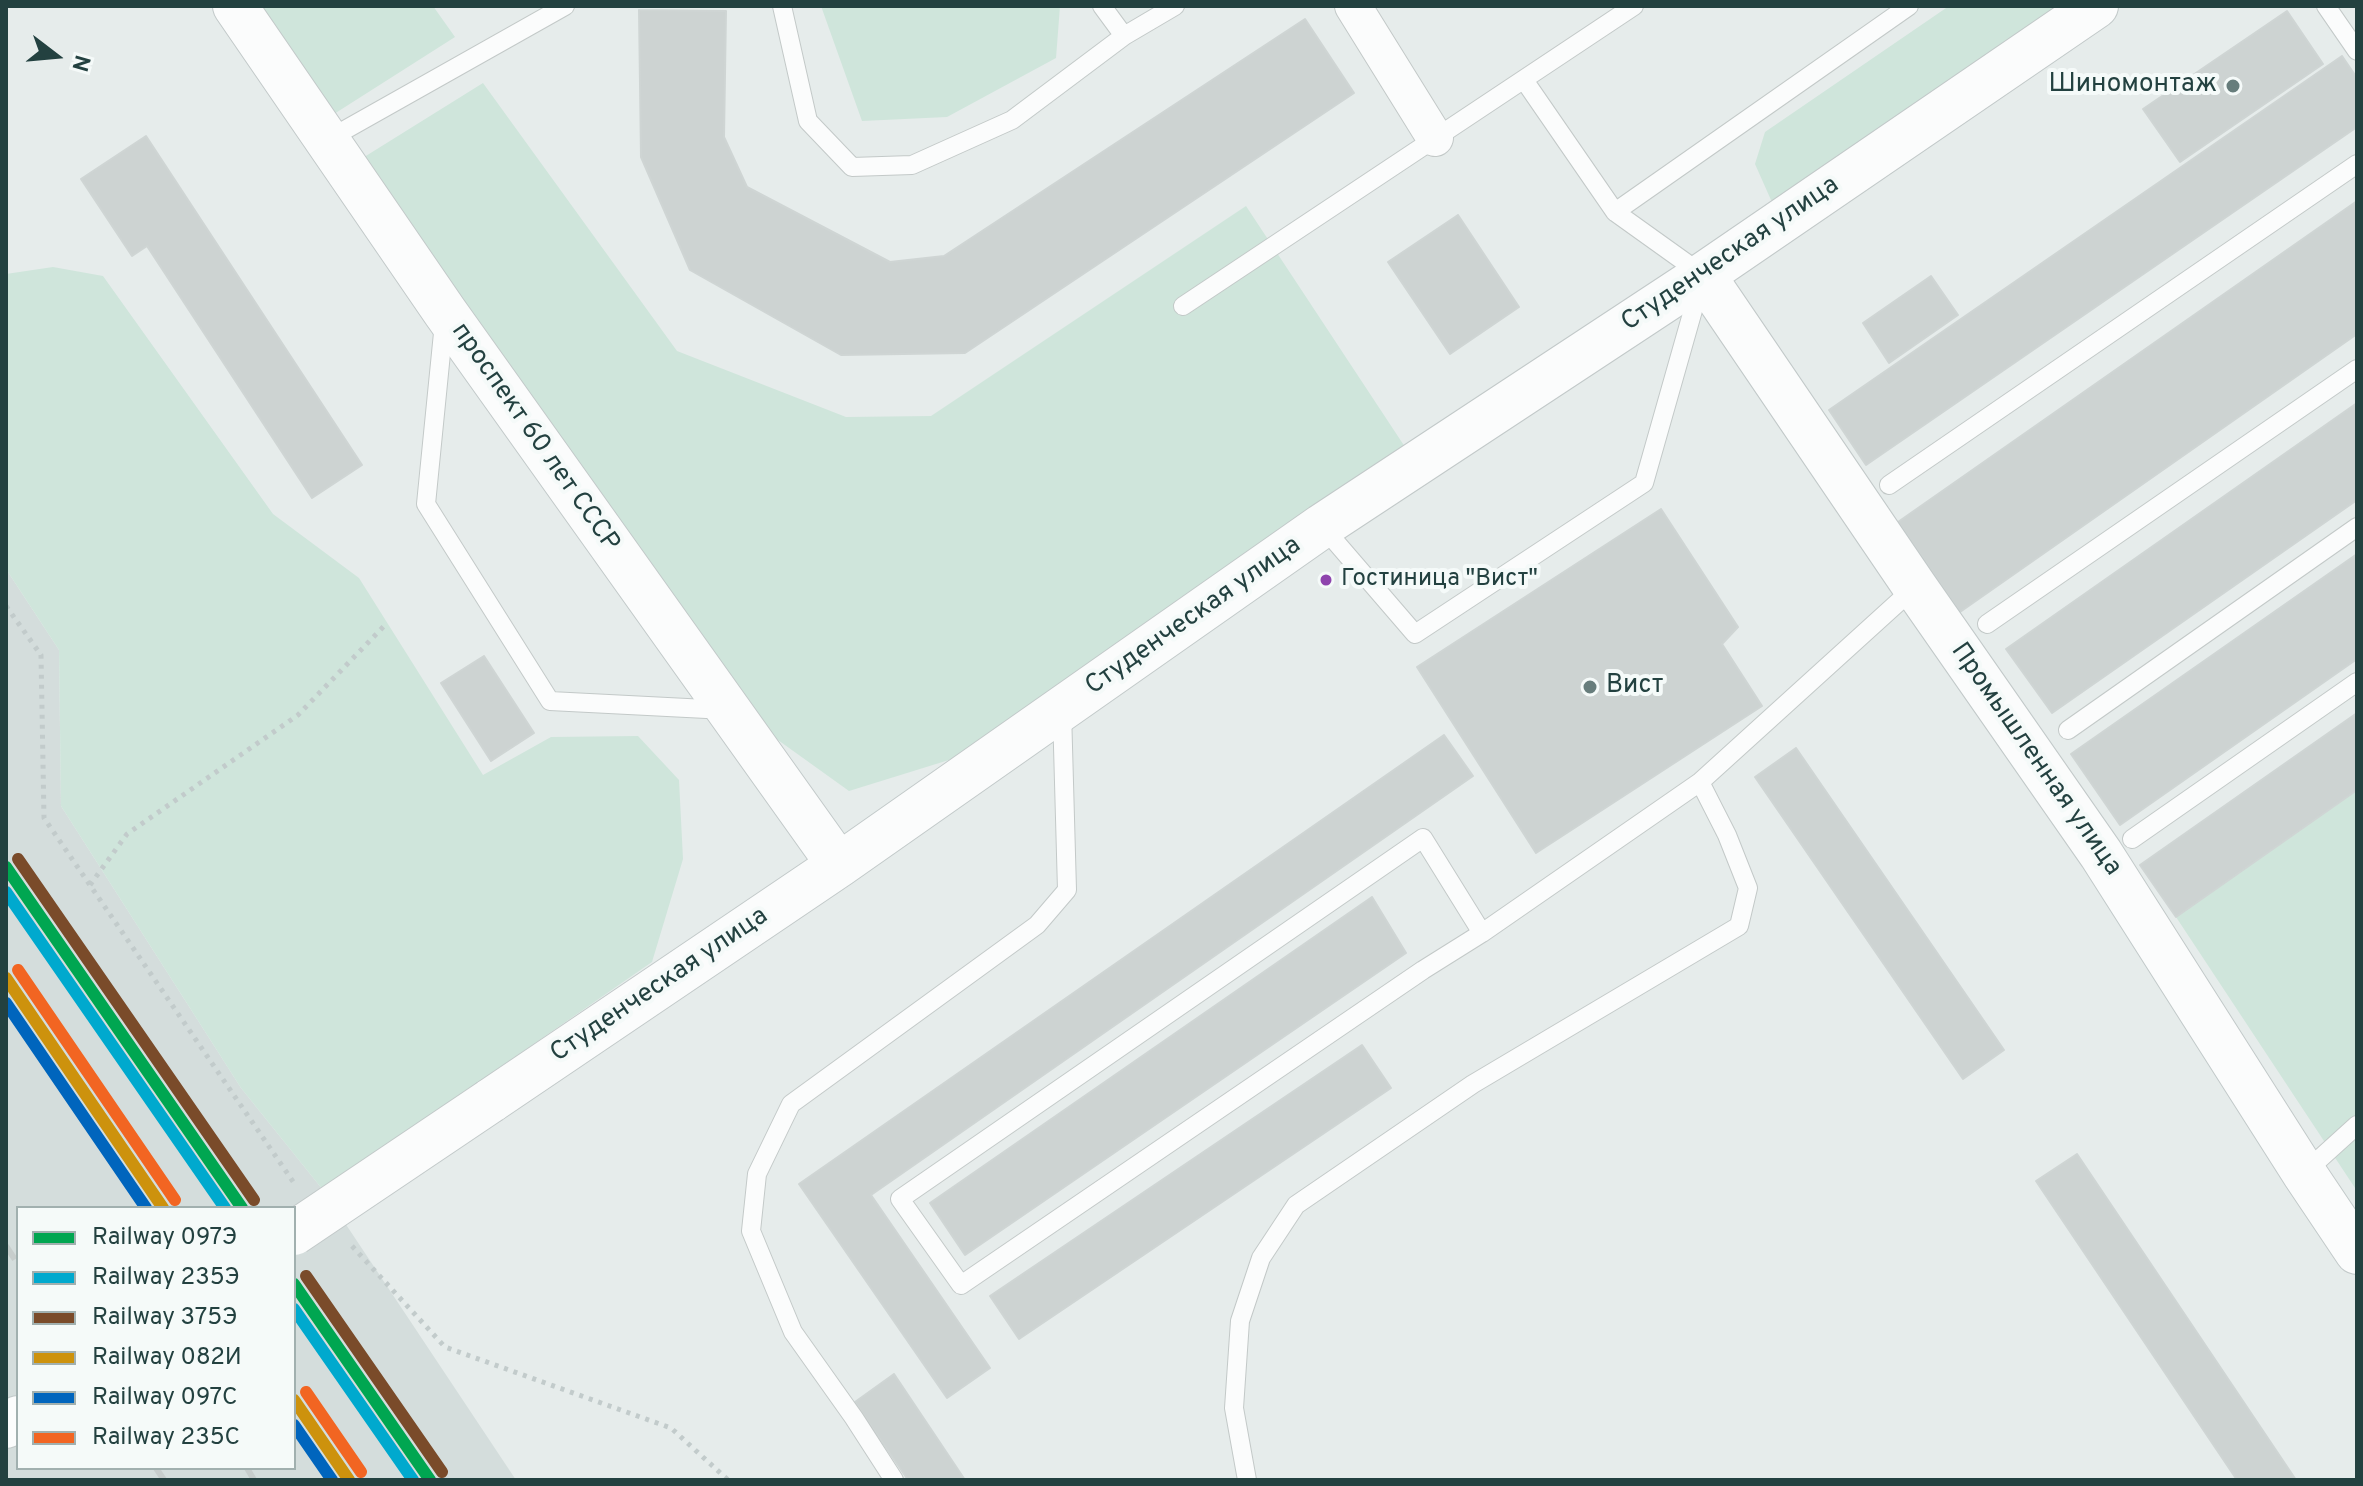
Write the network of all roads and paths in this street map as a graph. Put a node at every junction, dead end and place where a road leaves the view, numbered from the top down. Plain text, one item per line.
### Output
1 (235, 6) edge
2 (782, 6) edge
3 (1102, 6) edge
4 (1175, 6) edge
5 (1353, 6) edge
6 (1634, 6) edge
7 (1909, 6) edge
8 (2096, 6) edge
9 (2326, 6) edge
10 (559, 8) edge
11 (1124, 36) junction
12 (2357, 51) edge
13 (1524, 80) junction
14 (1435, 138) junction
15 (327, 140) junction
16 (2357, 164) edge
17 (1615, 212) junction
18 (1703, 275) junction
19 (1183, 306) dead end
20 (445, 312) junction
21 (2357, 369) edge
22 (1889, 485) dead end
23 (1322, 526) junction
24 (2357, 527) edge
25 (1915, 587) junction
26 (6, 606) edge
27 (387, 623) dead end
28 (1987, 624) dead end
29 (2357, 682) edge
30 (727, 710) junction
31 (1062, 711) junction
32 (2068, 730) dead end
33 (1700, 782) junction
34 (2132, 839) dead end
35 (839, 865) junction
36 (90, 885) junction
37 (1482, 933) junction
38 (2357, 1125) edge
39 (2304, 1173) junction
40 (298, 1212) edge
41 (342, 1236) dead end
42 (2357, 1252) edge
43 (728, 1480) edge
44 (894, 1480) edge
45 (1247, 1480) edge

1 - 15 street, проспект 60 лет СССР
2 - 11 lane
3 - 11 lane
4 - 11 lane
5 - 14 street
6 - 13 lane
7 - 17 lane
8 - 18 street, Студенческая улица
9 - 12 lane
10 - 15 lane
13 - 14 lane
13 - 17 lane
14 - 19 lane
15 - 20 street, проспект 60 лет СССР
16 - 22 lane
17 - 18 lane
18 - 23 street, Студенческая улица
18 - 23 lane
18 - 25 street, Промышленная улица
20 - 30 street, проспект 60 лет СССР
20 - 30 lane
21 - 28 lane
23 - 31 street, Студенческая улица
24 - 32 lane
25 - 33 lane
25 - 39 street, Промышленная улица
26 - 36 path
27 - 36 path
29 - 34 lane
30 - 35 street, проспект 60 лет СССР
31 - 35 street, Студенческая улица
31 - 44 lane
33 - 37 lane
33 - 45 lane
35 - 40 street, Студенческая улица, bridge
36 - 40 path
37 - 37 lane
38 - 39 lane
39 - 42 street, Промышленная улица
41 - 43 path

